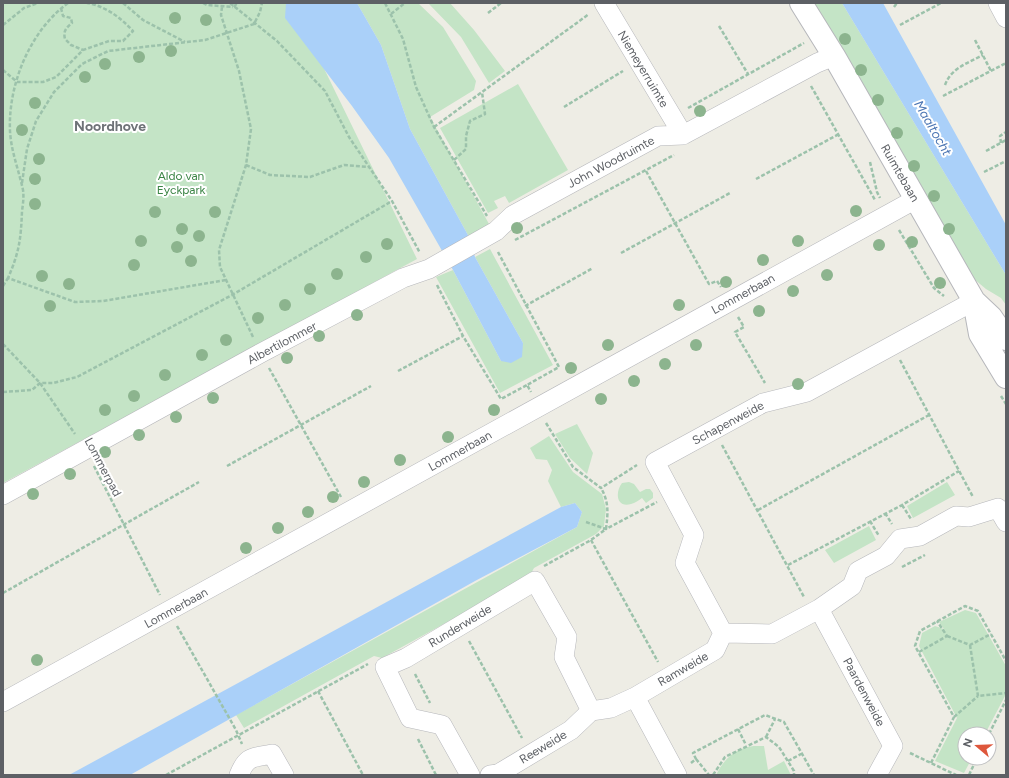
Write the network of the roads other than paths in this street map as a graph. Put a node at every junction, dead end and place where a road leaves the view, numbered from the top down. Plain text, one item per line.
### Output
1 (604, 3) edge
2 (801, 3) edge
3 (998, 3) edge
4 (1006, 18) edge
5 (834, 56) junction
6 (681, 143) junction
7 (916, 199) junction
8 (497, 240) joint
9 (974, 301) junction
10 (1006, 339) edge
11 (1002, 384) edge
12 (3, 495) edge
13 (1006, 522) edge
14 (816, 610) junction
15 (722, 633) junction
16 (634, 697) junction
17 (3, 702) edge
18 (591, 711) junction
19 (239, 775) edge
20 (284, 775) edge
21 (470, 775) edge
22 (490, 775) edge
23 (677, 775) edge
24 (877, 775) edge

1 - 6 street, Niemeyerruimte
2 - 5 street, Ruimtebaan
3 - 4 street
5 - 6 street, John Woodruimte
5 - 7 street, Ruimtebaan
6 - 8 street, John Woodruimte
7 - 9 street, Ruimtebaan
7 - 17 street, Lommerbaan
8 - 12 street, Albertilommer
9 - 10 street, Ruimtebaan
9 - 11 street
9 - 15 street, Schapenweide
13 - 14 street
14 - 15 street
14 - 24 street, Paardenweide
15 - 16 street, Ramweide
16 - 18 street, Ramweide
16 - 23 street
18 - 21 street, Runderweide
18 - 22 street, Reeweide
19 - 20 street

